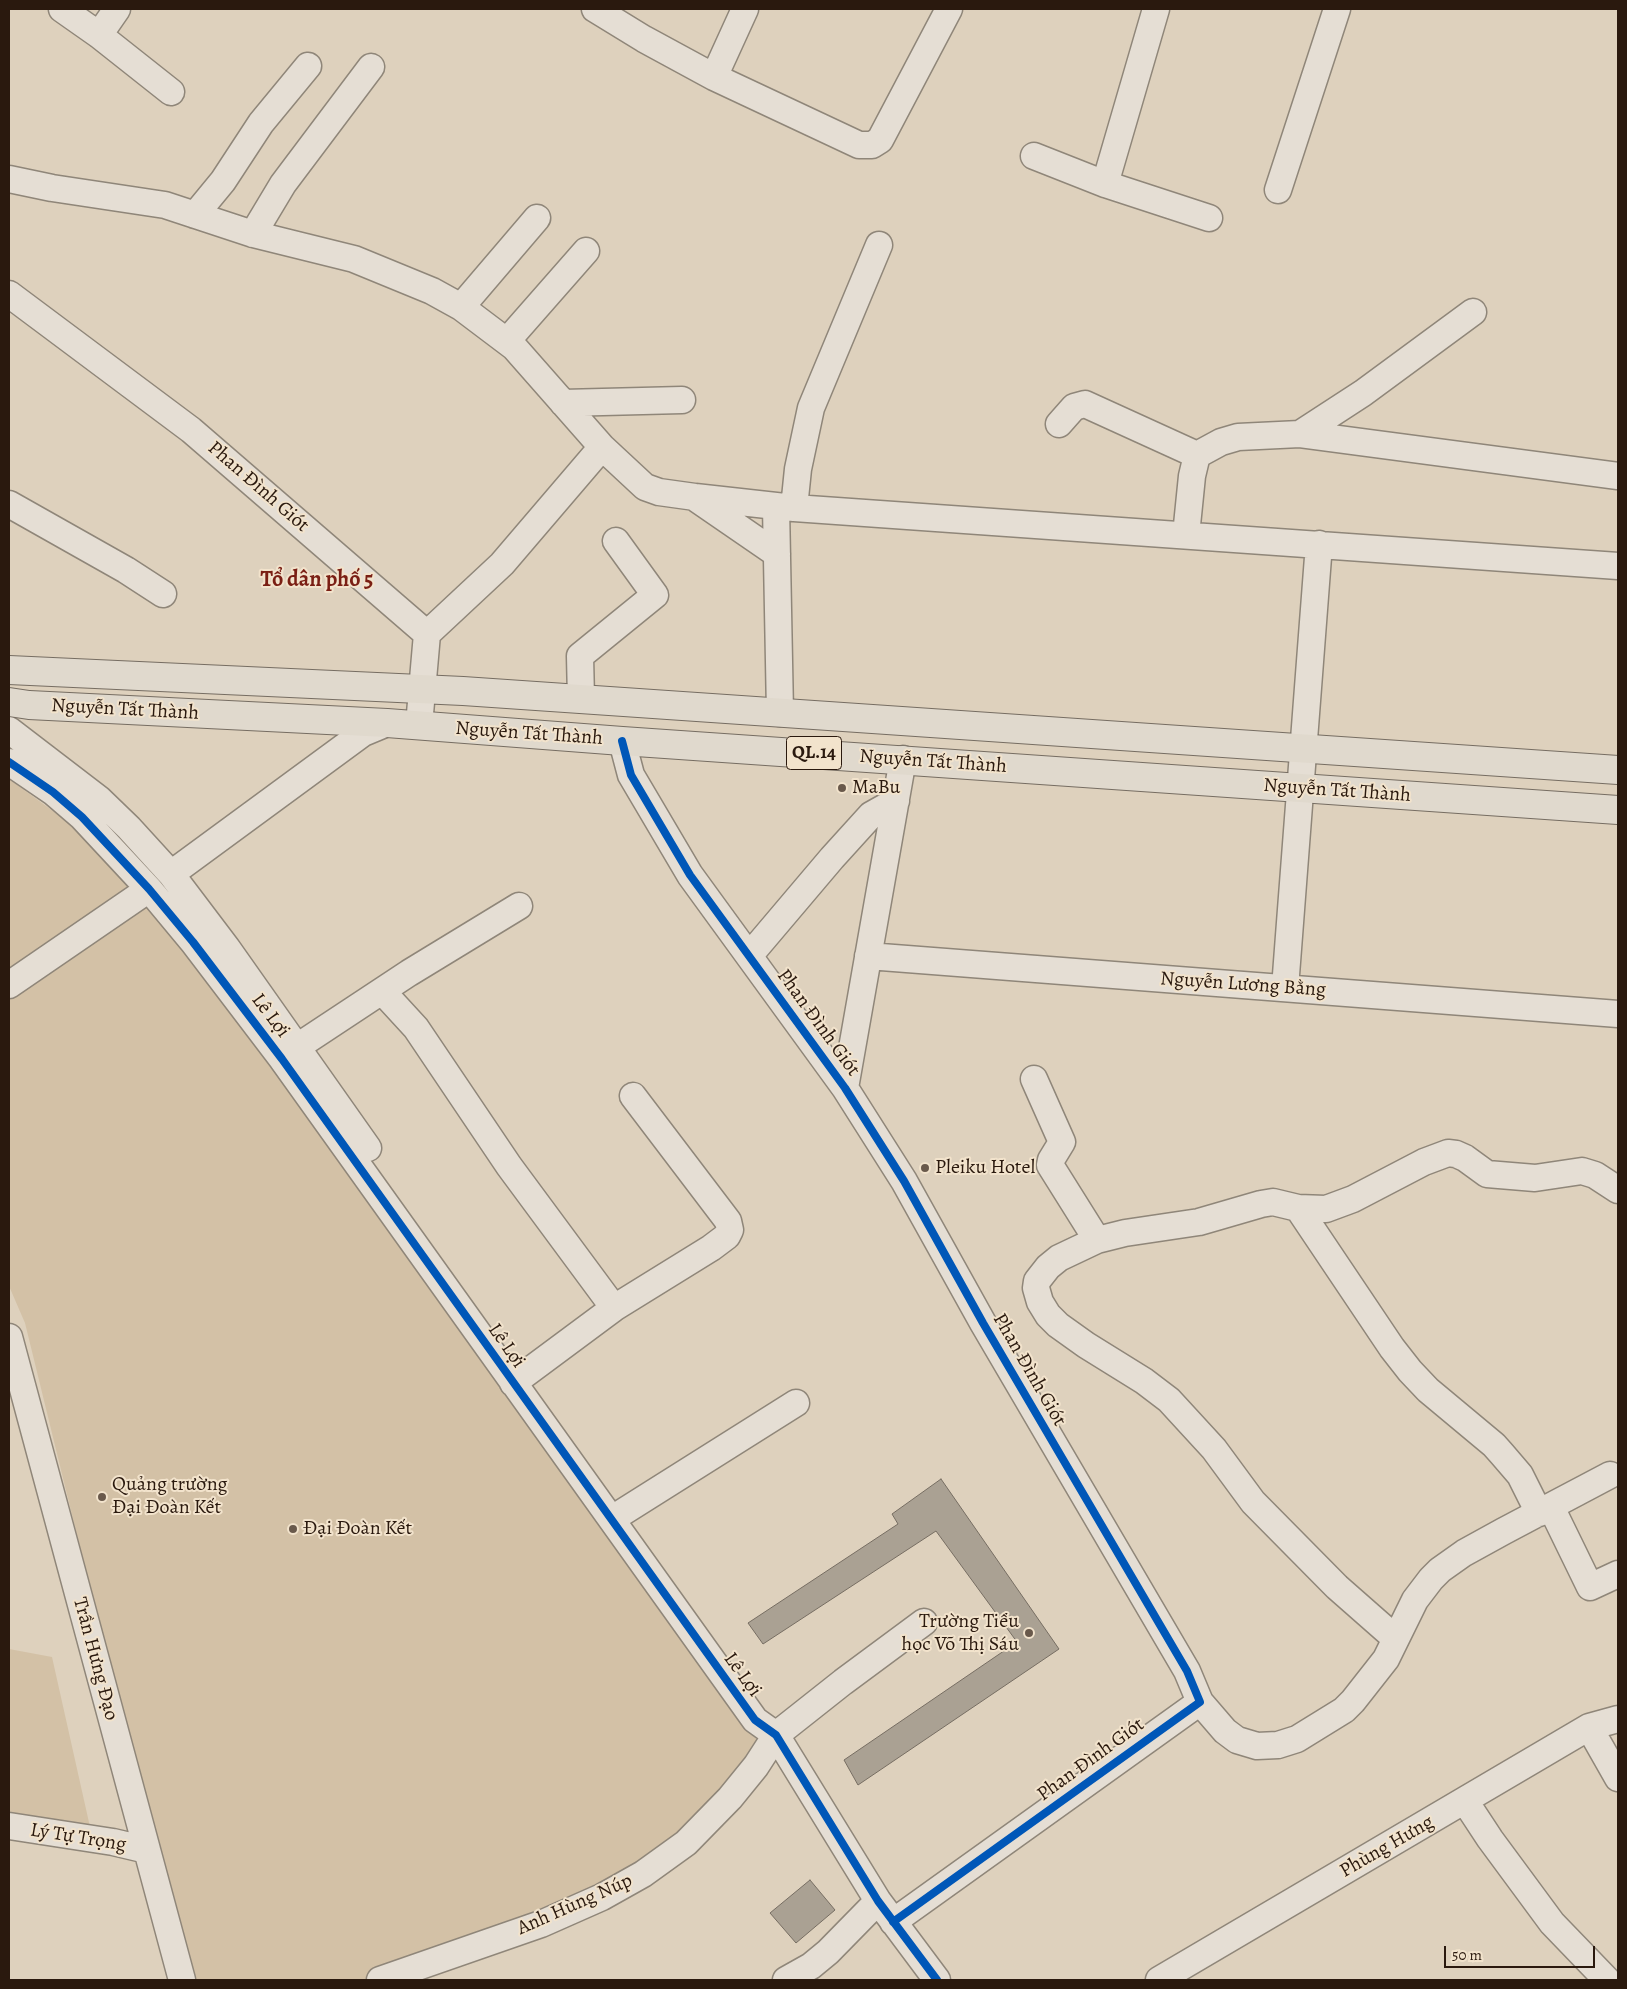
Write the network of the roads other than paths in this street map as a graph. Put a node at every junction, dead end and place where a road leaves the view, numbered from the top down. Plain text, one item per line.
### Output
1 (62, 9) edge
2 (118, 9) edge
3 (595, 9) edge
4 (745, 9) edge
5 (949, 9) edge
6 (1156, 9) edge
7 (1337, 9) edge
8 (99, 35) junction
9 (308, 66) dead end
10 (372, 66) dead end
11 (714, 77) junction
12 (171, 92) dead end
13 (1034, 156) dead end
14 (9, 179) edge
15 (1104, 184) junction
16 (1278, 190) dead end
17 (195, 215) junction
18 (537, 218) dead end
19 (1209, 218) dead end
20 (252, 234) junction
21 (879, 246) dead end
22 (586, 252) dead end
23 (9, 294) edge
24 (461, 307) junction
25 (1474, 312) dead end
26 (507, 341) junction
27 (682, 400) dead end
28 (563, 404) junction
29 (1059, 424) dead end
30 (1300, 434) junction
31 (602, 447) junction
32 (1197, 455) junction
33 (1618, 476) edge
34 (694, 498) junction
35 (9, 504) edge
36 (785, 508) junction
37 (1186, 535) junction
38 (616, 542) dead end
39 (1319, 544) junction
40 (777, 554) junction
41 (1618, 566) edge
42 (163, 594) dead end
43 (427, 634) junction
44 (9, 670) edge
45 (422, 690) junction
46 (581, 699) junction
47 (9, 702) edge
48 (780, 713) junction
49 (387, 723) junction
50 (419, 726) junction
51 (9, 730) edge
52 (622, 741) junction
53 (1303, 748) junction
54 (903, 759) junction
55 (9, 762) edge
56 (1618, 770) edge
57 (1300, 788) junction
58 (896, 801) junction
59 (1618, 810) edge
60 (171, 874) junction
61 (149, 889) junction
62 (519, 906) dead end
63 (749, 956) junction
64 (868, 956) junction
65 (9, 985) edge
66 (1285, 988) junction
67 (382, 991) junction
68 (1618, 1014) edge
69 (297, 1047) junction
70 (1034, 1079) dead end
71 (845, 1088) junction
72 (632, 1096) dead end
73 (1618, 1190) edge
74 (1298, 1208) junction
75 (1097, 1240) junction
76 (614, 1308) junction
77 (9, 1337) edge
78 (519, 1378) junction
79 (796, 1403) dead end
80 (1610, 1475) dead end
81 (1545, 1510) junction
82 (623, 1512) junction
83 (1618, 1574) edge
84 (924, 1622) dead end
85 (1395, 1638) junction
86 (1200, 1702) junction
87 (1618, 1719) edge
88 (1589, 1727) junction
89 (776, 1734) junction
90 (1618, 1778) edge
91 (1465, 1801) junction
92 (9, 1826) edge
93 (147, 1850) junction
94 (878, 1901) junction
95 (893, 1922) junction
96 (182, 1980) edge
97 (380, 1980) edge
98 (786, 1980) edge
99 (937, 1980) edge
100 (1159, 1980) edge
101 (1606, 1980) edge

1 - 8 street
2 - 8 street
3 - 11 street
4 - 11 street
5 - 11 street
6 - 15 street
7 - 16 street
8 - 12 street
9 - 17 street
10 - 20 street
13 - 15 street
14 - 17 street
15 - 19 street
17 - 20 street
18 - 24 street
20 - 24 street
21 - 36 street
22 - 26 street
23 - 43 street, Phan Đình Giót
24 - 26 street
25 - 30 street
26 - 28 street
27 - 28 street
28 - 31 street
29 - 32 street
30 - 32 street
30 - 33 street
31 - 34 street
31 - 43 street
32 - 37 street
34 - 36 street
34 - 40 street
35 - 42 street
36 - 37 street
36 - 40 street
37 - 39 street
38 - 46 street
39 - 41 street
39 - 53 street
40 - 48 street
43 - 45 street
44 - 45 main road, Nguyễn Tất Thành / QL.14
45 - 46 main road, Nguyễn Tất Thành / QL.14
45 - 50 street
46 - 48 main road, Nguyễn Tất Thành / QL.14
47 - 49 main road, Nguyễn Tất Thành / QL.14
48 - 53 main road, Nguyễn Tất Thành / QL.14
49 - 50 main road, Nguyễn Tất Thành / QL.14
49 - 60 street
50 - 52 main road, Nguyễn Tất Thành / QL.14
51 - 60 street
52 - 54 main road, Nguyễn Tất Thành / QL.14
52 - 63 street, Phan Đình Giót
53 - 56 main road, Nguyễn Tất Thành / QL.14
53 - 57 street
54 - 57 main road, Nguyễn Tất Thành / QL.14
54 - 58 street
55 - 61 street, Lê Lợi
57 - 59 main road, Nguyễn Tất Thành / QL.14
57 - 66 street
58 - 63 street
58 - 64 street
60 - 69 street
61 - 65 street
61 - 78 street, Lê Lợi
62 - 67 street
63 - 71 street, Phan Đình Giót
64 - 66 street, Nguyễn Lương Bằng
64 - 71 street
66 - 68 street, Nguyễn Lương Bằng
67 - 69 street
67 - 76 street
69 - 78 street
70 - 75 street
71 - 86 street, Phan Đình Giót
72 - 76 street
73 - 74 street
74 - 75 street
74 - 81 street
75 - 85 street
76 - 78 street
77 - 93 street, Trần Hưng Đạo
78 - 82 street
78 - 89 street, Lê Lợi
79 - 82 street
80 - 81 street
81 - 83 street
81 - 85 street
82 - 89 street
84 - 89 street, Anh Hùng Núp
85 - 86 street
86 - 95 street, Phan Đình Giót
87 - 88 street, Phùng Hưng
88 - 90 street
88 - 91 street, Phùng Hưng
89 - 94 street, Lê Lợi
89 - 97 street, Anh Hùng Núp
91 - 100 street, Phùng Hưng
91 - 101 street
92 - 93 street, Lý Tự Trọng
93 - 96 street, Trần Hưng Đạo
94 - 95 street, Lê Lợi
94 - 98 street
95 - 99 street, Lê Lợi

